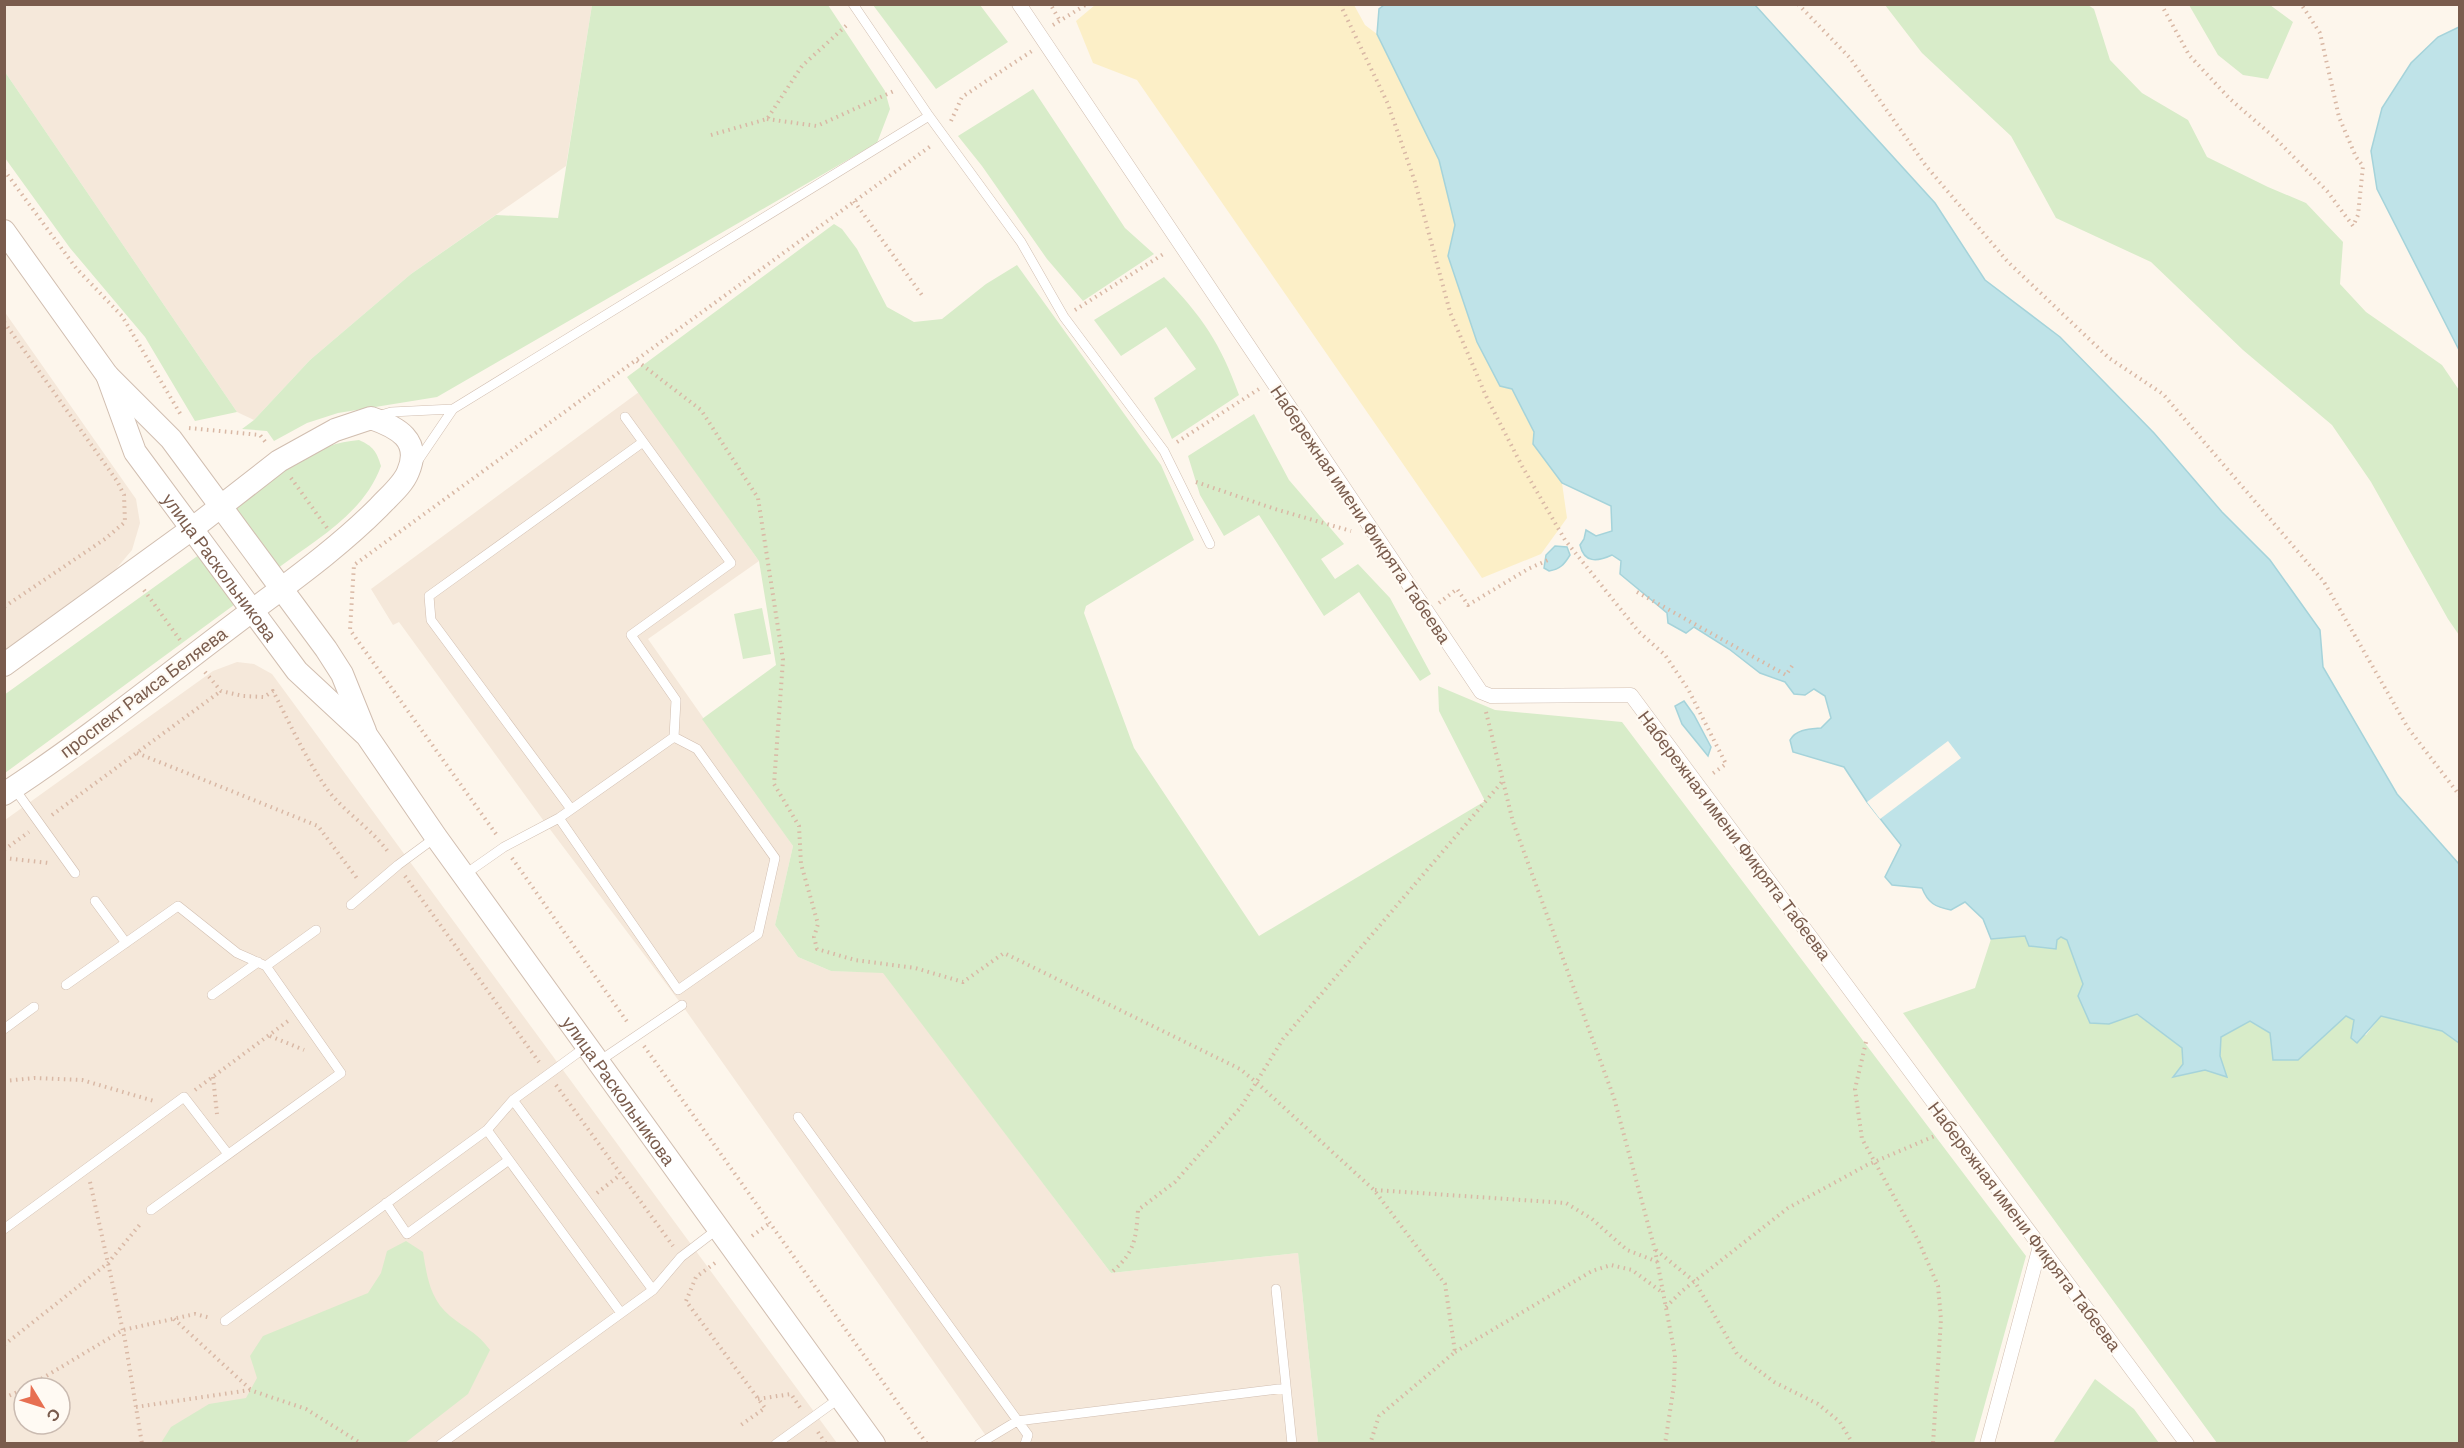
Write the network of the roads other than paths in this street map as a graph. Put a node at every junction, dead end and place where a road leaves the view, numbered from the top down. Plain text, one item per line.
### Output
1 (853, 4) edge
2 (1019, 4) edge
3 (929, 116) junction
4 (4, 231) edge
5 (107, 375) junction
6 (453, 409) junction
7 (626, 417) dead end
8 (371, 418) junction
9 (643, 442) junction
10 (408, 473) junction
11 (222, 505) junction
12 (193, 528) junction
13 (1210, 544) dead end
14 (281, 590) junction
15 (253, 610) junction
16 (4, 665) edge
17 (366, 736) junction
18 (674, 737) junction
19 (8, 791) edge
20 (571, 809) junction
21 (559, 818) junction
22 (436, 837) junction
23 (73, 869) road end
24 (464, 876) junction
25 (95, 901) dead end
26 (351, 904) dead end
27 (316, 930) dead end
28 (126, 943) junction
29 (262, 964) junction
30 (66, 985) dead end
31 (212, 995) dead end
32 (682, 1005) dead end
33 (34, 1007) dead end
34 (4, 1029) edge
35 (592, 1054) junction
36 (513, 1100) junction
37 (798, 1117) dead end
38 (488, 1130) junction
39 (228, 1154) junction
40 (509, 1160) junction
41 (386, 1203) junction
42 (152, 1210) road end
43 (719, 1228) junction
44 (4, 1229) edge
45 (2040, 1245) junction
46 (1276, 1289) dead end
47 (653, 1290) junction
48 (621, 1313) junction
49 (225, 1321) road end
50 (1286, 1388) junction
51 (841, 1397) junction
52 (1017, 1421) junction
53 (782, 1442) edge
54 (441, 1443) edge
55 (874, 1443) edge
56 (979, 1443) edge
57 (1025, 1443) edge
58 (1292, 1443) edge
59 (1987, 1443) edge
60 (2187, 1443) edge

1 - 3 lane
2 - 45 street, Набережная имени Фикрята Табеева
3 - 6 lane
3 - 13 lane
4 - 5 street, улица Раскольникова
5 - 11 street, улица Раскольникова
5 - 12 street, улица Раскольникова
6 - 8 lane
6 - 10 lane
7 - 9 lane
8 - 10 street
8 - 11 street
9 - 18 lane
9 - 20 lane
10 - 14 street, проспект Раиса Беляева
11 - 12 street
11 - 14 street, улица Раскольникова
12 - 15 street, улица Раскольникова
12 - 16 street
14 - 15 street, проспект Раиса Беляева
14 - 17 street, улица Раскольникова
15 - 17 street, улица Раскольникова
15 - 19 street, проспект Раиса Беляева
17 - 22 street, улица Раскольникова
18 - 20 lane
18 - 21 lane
19 - 23 lane
20 - 21 lane
21 - 24 lane
22 - 24 street, улица Раскольникова
22 - 26 lane
24 - 35 street, улица Раскольникова
25 - 28 lane
27 - 29 lane
28 - 29 lane
28 - 30 lane
29 - 31 lane
29 - 39 lane
32 - 35 lane
33 - 34 lane
35 - 36 lane
35 - 43 street, улица Раскольникова
36 - 38 lane
36 - 47 lane
37 - 52 lane
38 - 40 lane
38 - 41 lane
39 - 42 lane
39 - 44 lane
40 - 41 lane
40 - 48 lane
41 - 49 lane
43 - 47 lane
43 - 51 street, улица Раскольникова
45 - 59 street
45 - 60 street, Набережная имени Фикрята Табеева
46 - 50 lane
47 - 48 lane
48 - 54 lane
50 - 52 lane
50 - 58 lane
51 - 53 lane
51 - 55 street, улица Раскольникова
52 - 56 lane
52 - 57 lane

